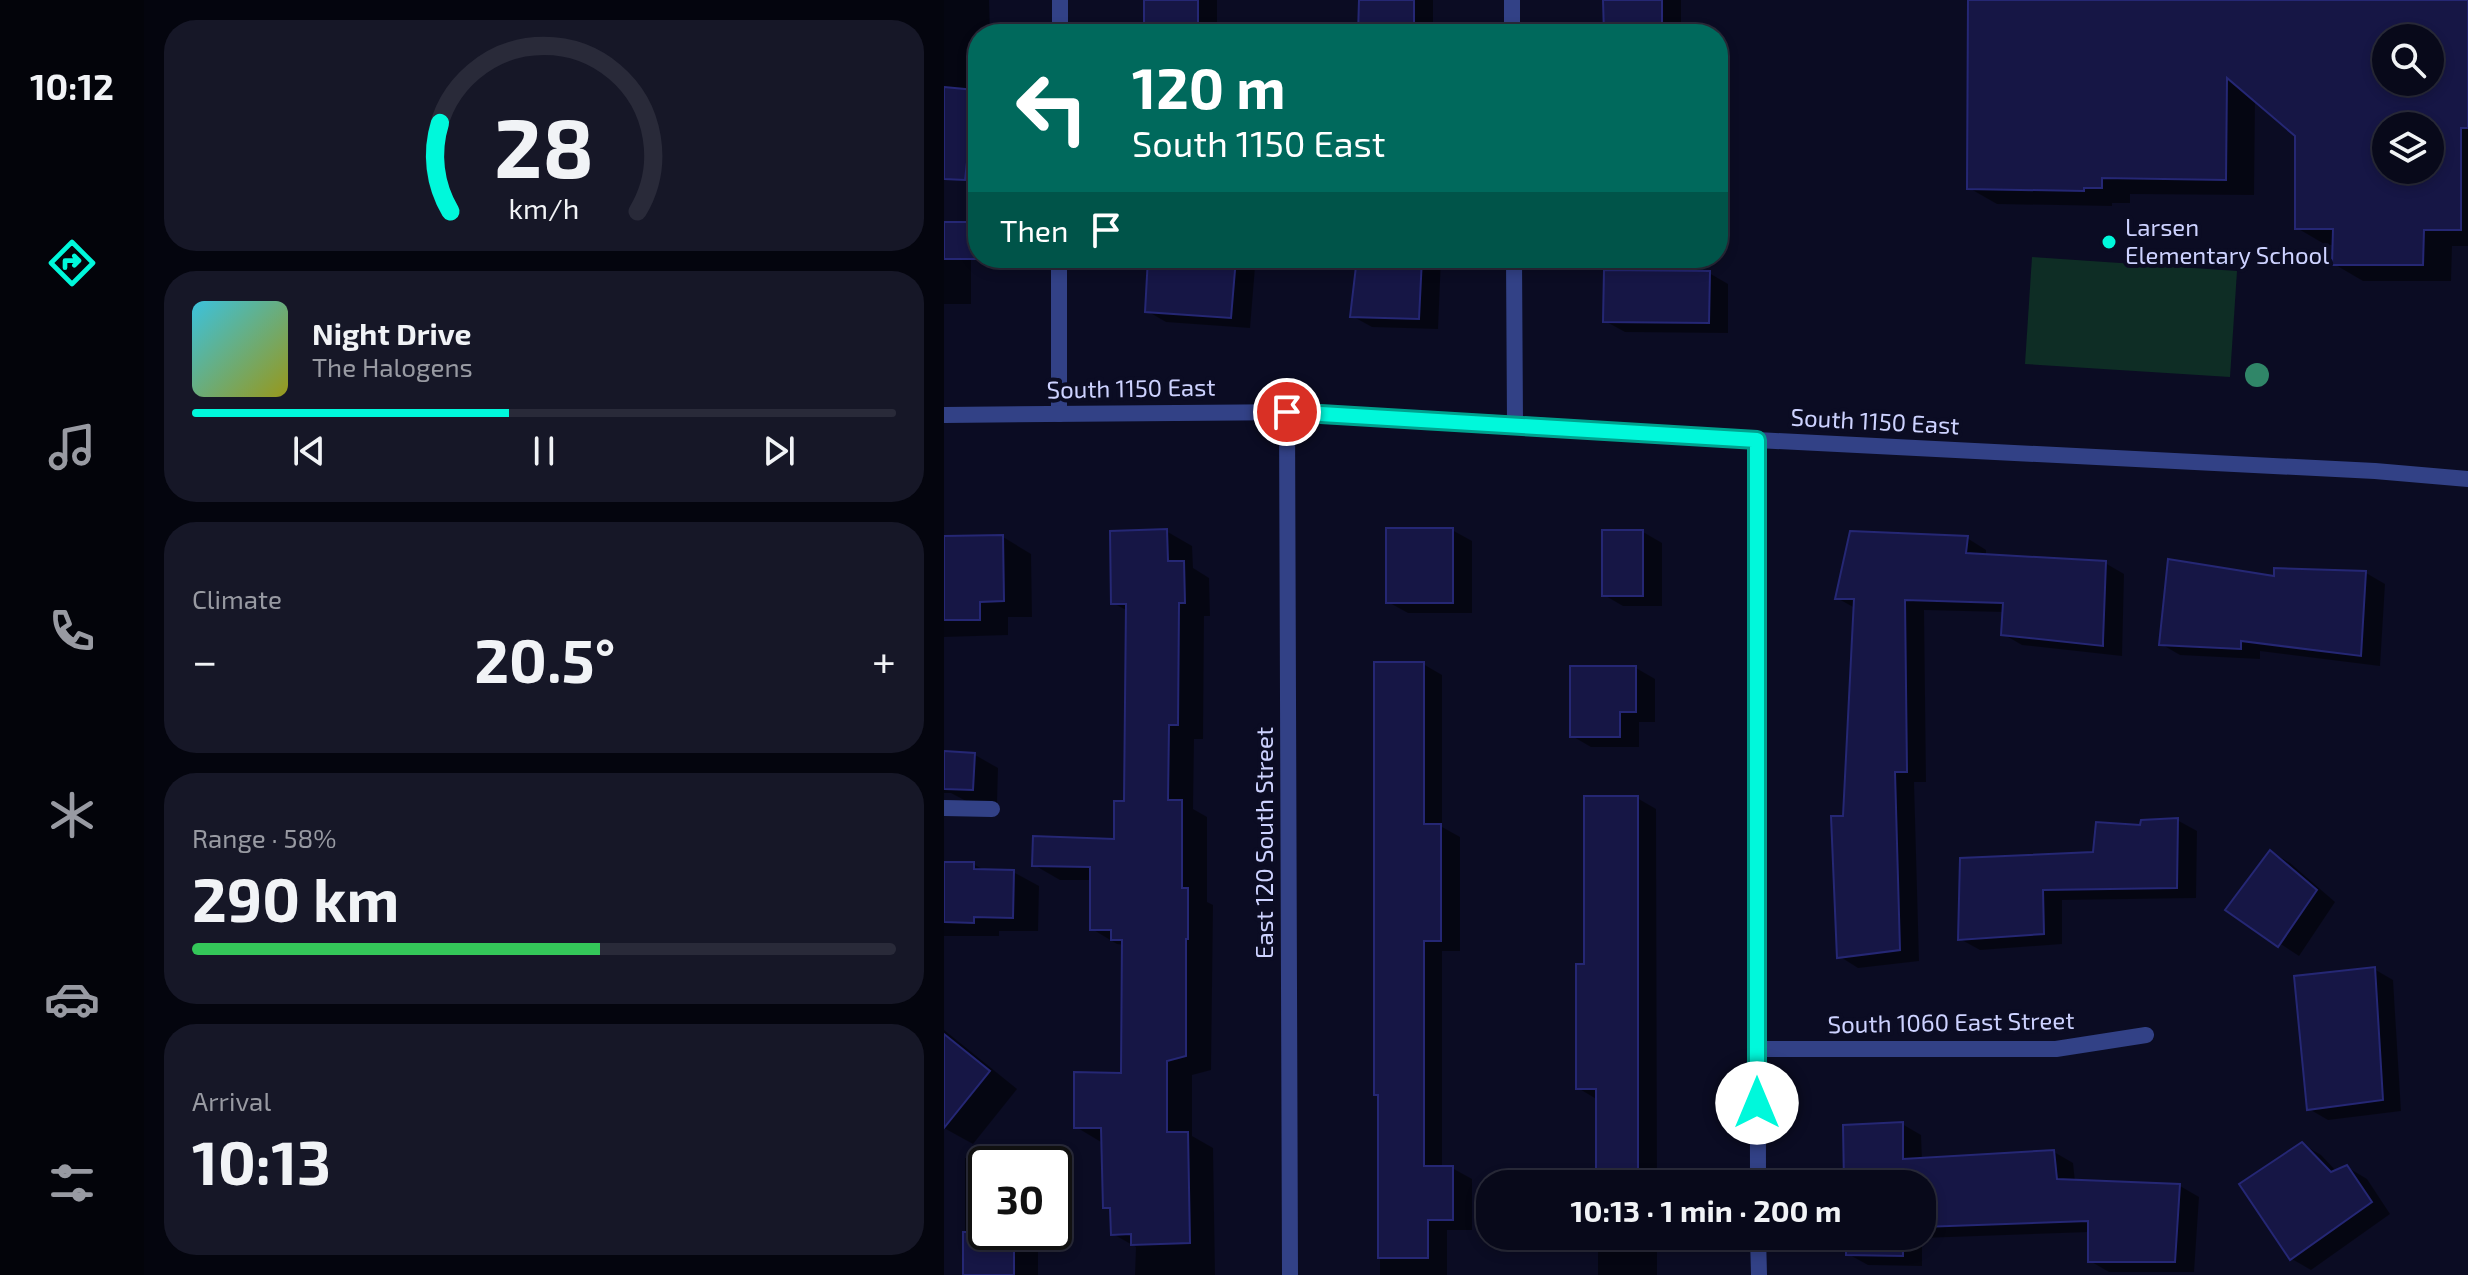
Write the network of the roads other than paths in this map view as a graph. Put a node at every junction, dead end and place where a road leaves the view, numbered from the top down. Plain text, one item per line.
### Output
1 (1060, 0) edge
2 (1512, 0) edge
3 (1060, 24) edge
4 (1512, 24) edge
5 (1059, 268) edge
6 (1514, 268) edge
7 (1287, 412) junction
8 (1059, 414) junction
9 (944, 415) edge
10 (1515, 424) junction
11 (1757, 440) junction
12 (2468, 479) edge
13 (944, 808) edge
14 (992, 809) dead end
15 (2146, 1035) dead end
16 (1757, 1049) junction
17 (1758, 1170) edge
18 (1758, 1250) edge
19 (1290, 1275) edge
20 (1759, 1275) edge

1 - 3 street
2 - 4 street
5 - 8 street
6 - 10 street
7 - 8 street, South 1150 East
7 - 10 street, South 1150 East
7 - 19 street, East 120 South Street
8 - 9 street, South 1150 East
10 - 11 street, South 1150 East
11 - 12 street, South 1150 East
11 - 16 street
13 - 14 street
15 - 16 street, South 1060 East Street
16 - 17 street
18 - 20 street

